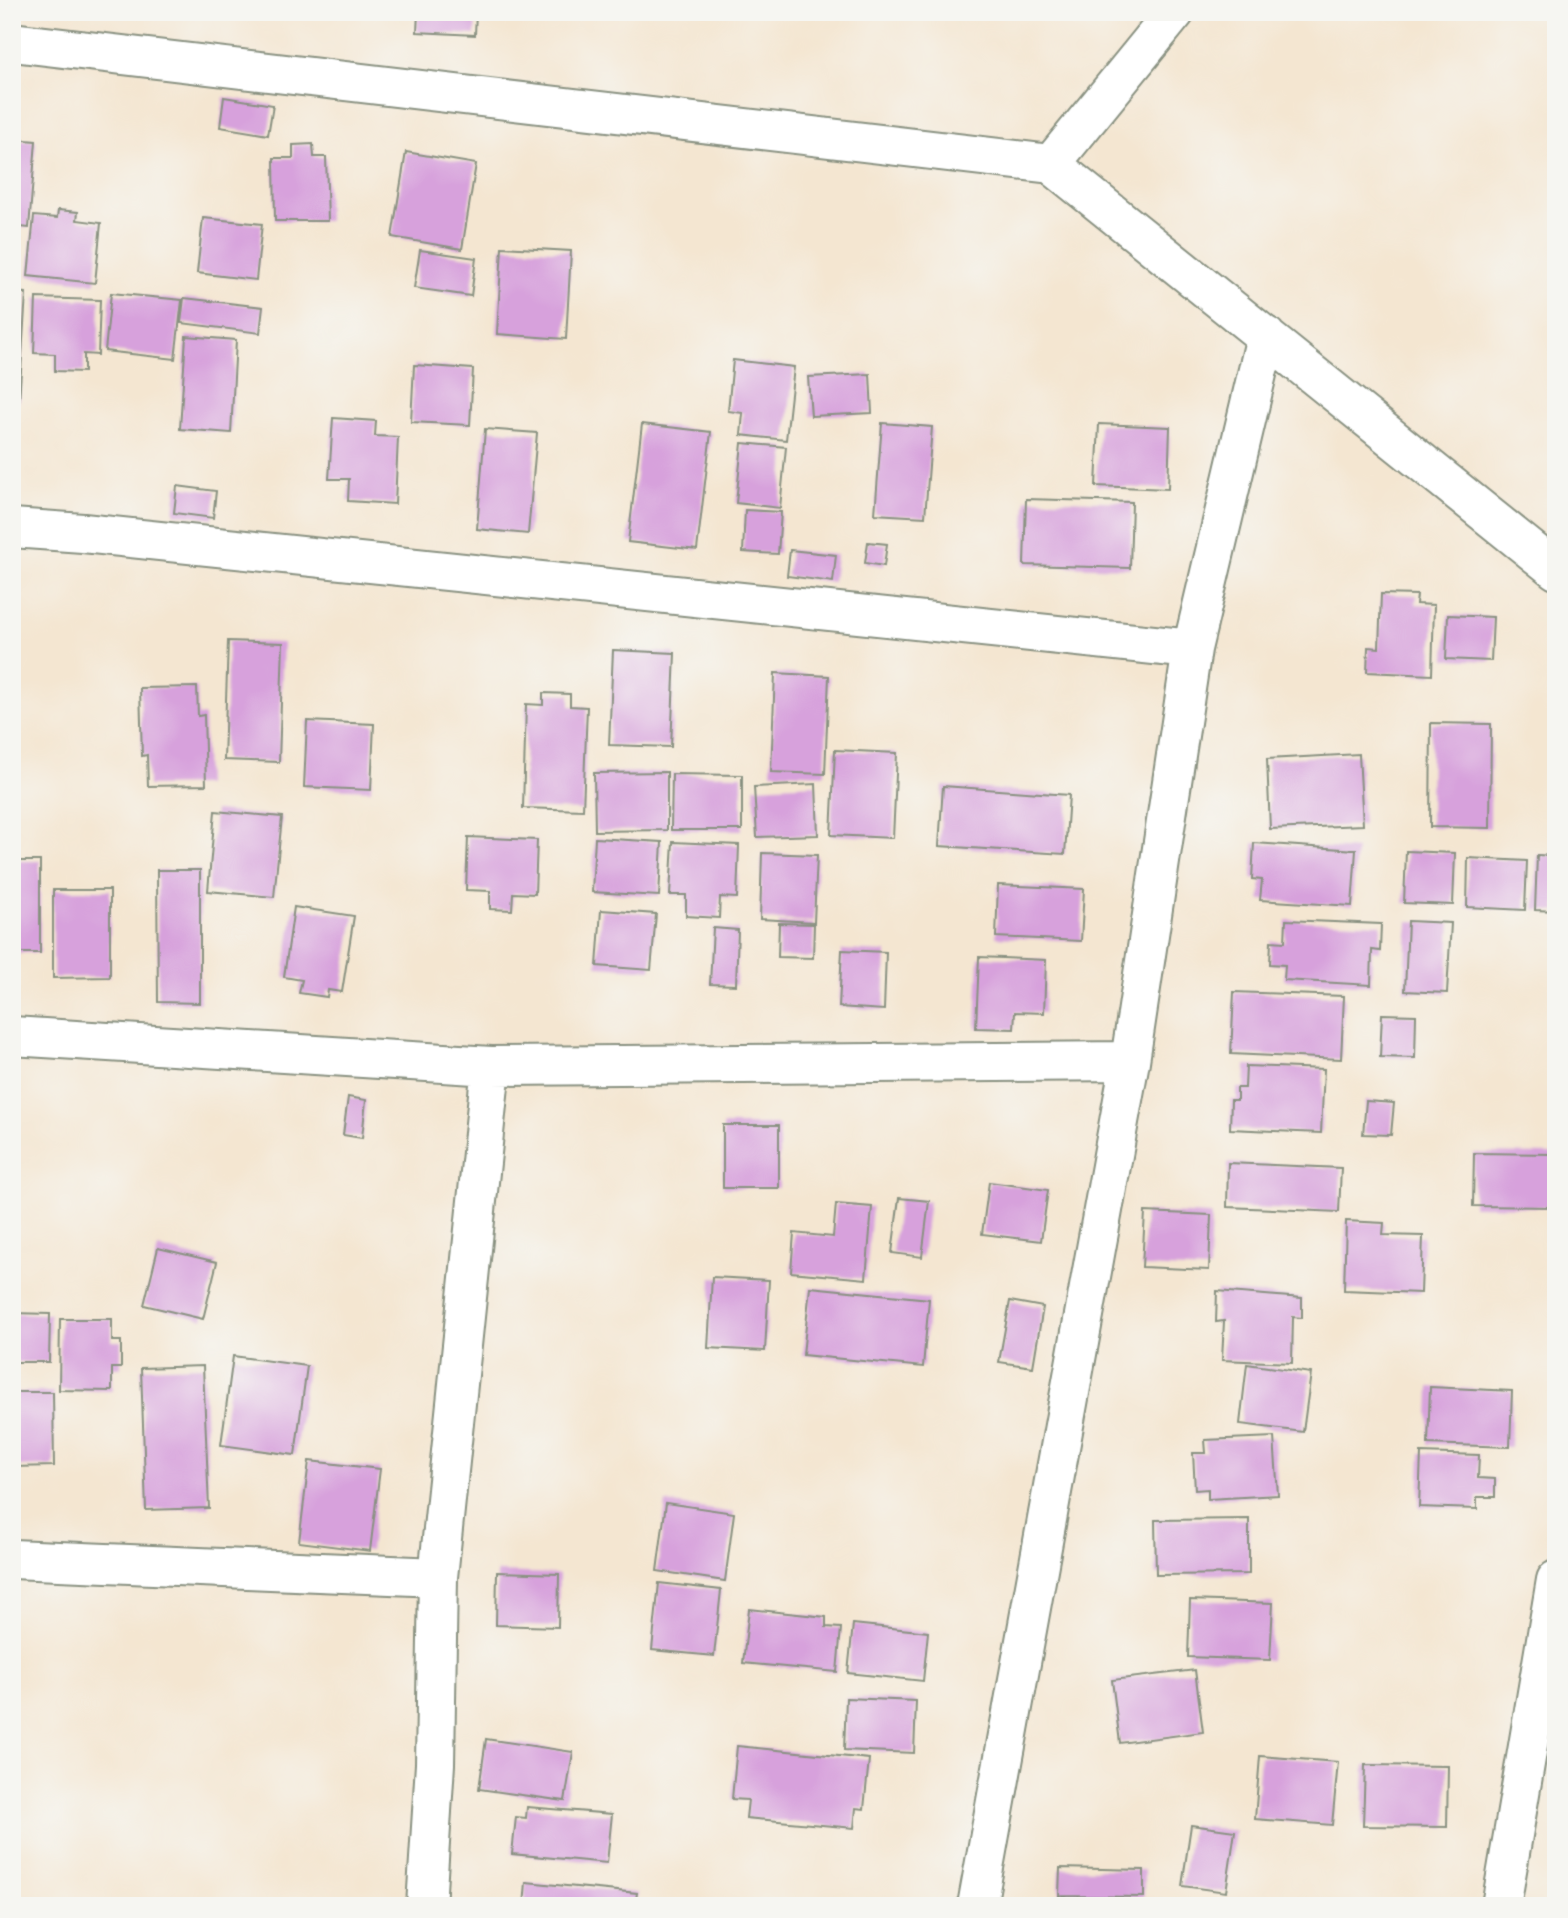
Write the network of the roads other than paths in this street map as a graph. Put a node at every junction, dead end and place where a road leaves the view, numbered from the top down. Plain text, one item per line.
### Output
1 (1175, 12) edge
2 (12, 42) edge
3 (1051, 164) junction
4 (1265, 336) junction
5 (12, 528) edge
6 (1556, 570) edge
7 (1192, 649) junction
8 (12, 1036) edge
9 (1129, 1061) junction
10 (491, 1066) junction
11 (12, 1559) edge
12 (438, 1577) junction
13 (1556, 1580) edge
14 (426, 1906) edge
15 (977, 1906) edge
16 (1501, 1906) edge

1 - 3 street
2 - 3 street
3 - 4 street
4 - 6 street
4 - 7 street
5 - 7 street
7 - 9 street
8 - 10 street
9 - 10 street
9 - 15 street
10 - 12 street
11 - 12 street
12 - 14 street
13 - 16 street

